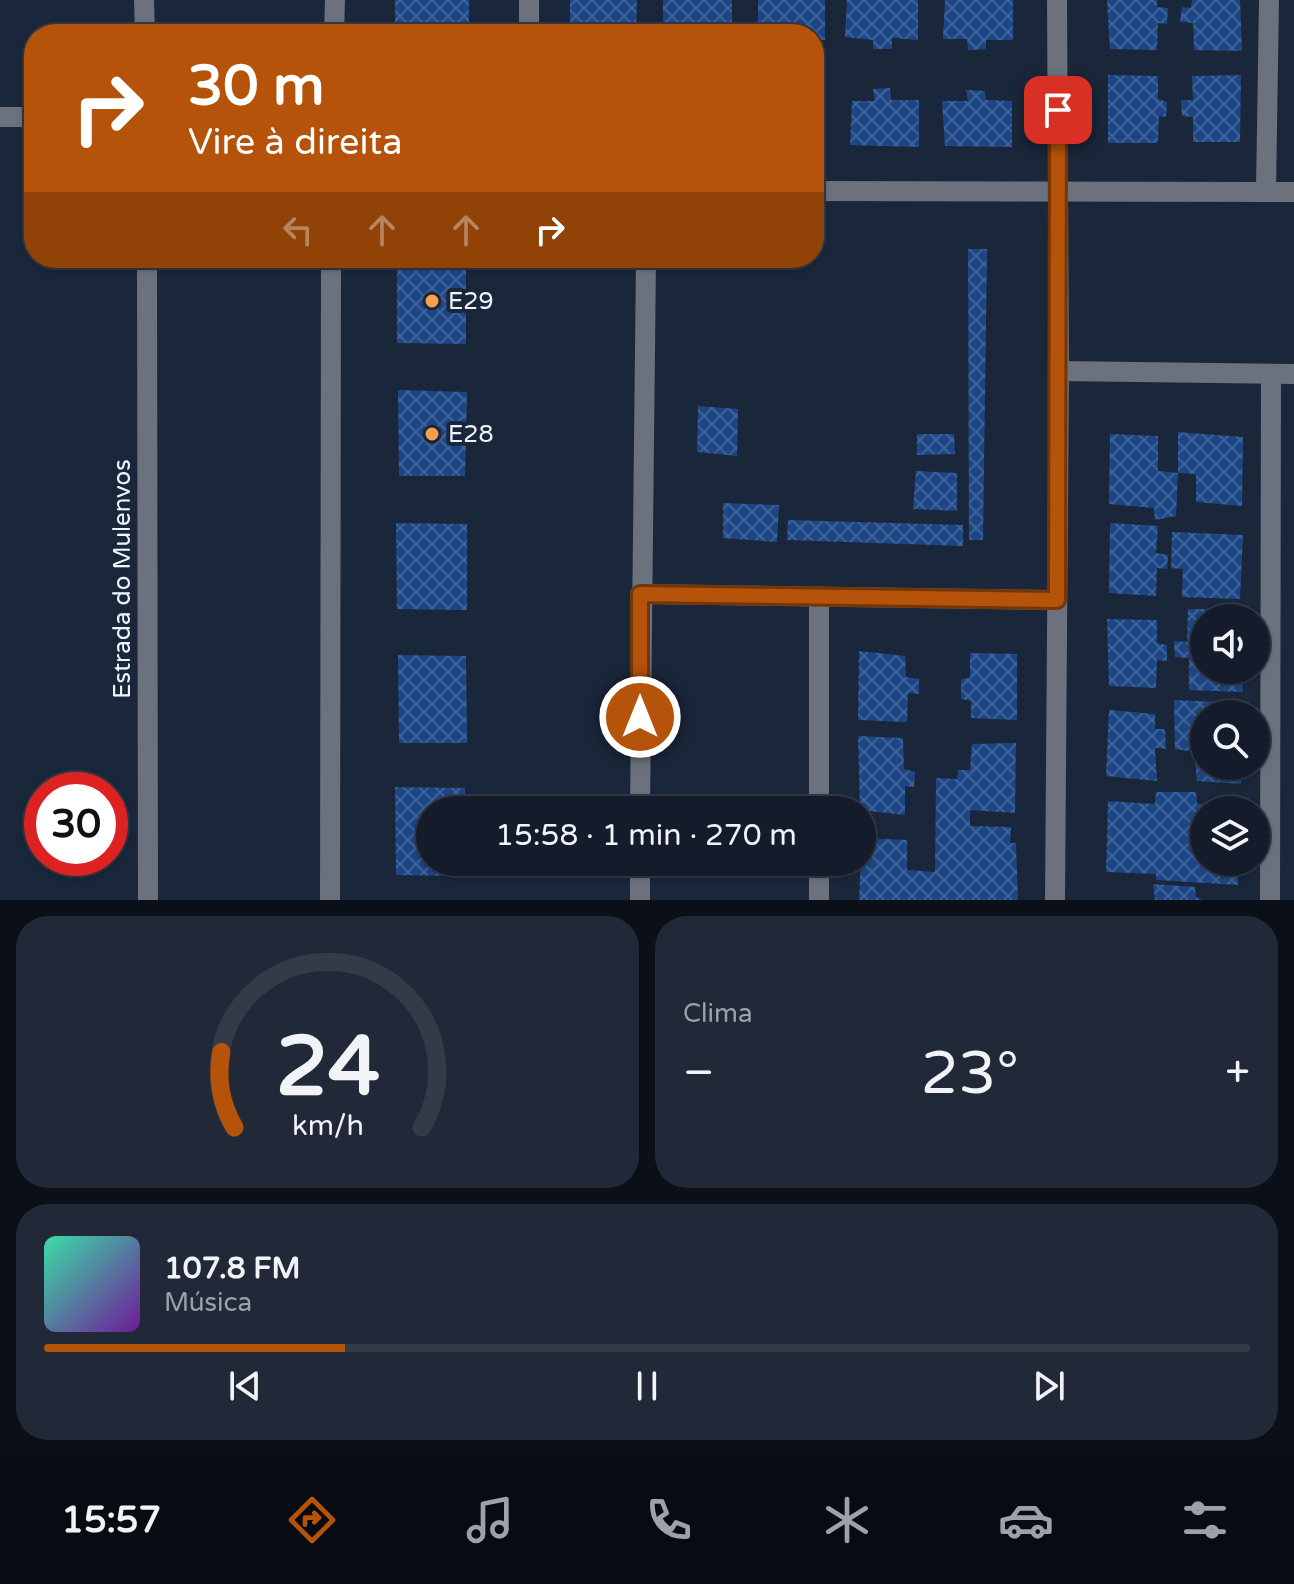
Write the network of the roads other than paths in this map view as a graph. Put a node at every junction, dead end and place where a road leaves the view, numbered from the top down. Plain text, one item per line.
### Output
1 (144, 0) edge
2 (335, 0) edge
3 (529, 0) edge
4 (1057, 0) edge
5 (1269, 0) edge
6 (145, 24) edge
7 (334, 24) edge
8 (529, 24) edge
9 (0, 117) edge
10 (24, 117) edge
11 (824, 191) edge
12 (1266, 191) junction
13 (1294, 192) edge
14 (1059, 193) junction
15 (147, 268) edge
16 (331, 268) edge
17 (646, 268) edge
18 (1059, 371) junction
19 (1271, 374) junction
20 (1294, 374) edge
21 (640, 594) junction
22 (819, 597) junction
23 (1057, 600) junction
24 (640, 796) edge
25 (819, 796) edge
26 (640, 876) edge
27 (819, 876) edge
28 (148, 900) edge
29 (330, 900) edge
30 (640, 900) edge
31 (819, 900) edge
32 (1055, 900) edge
33 (1270, 900) edge

1 - 6 street
2 - 7 street
3 - 8 street
4 - 14 street
5 - 12 street
9 - 10 street
11 - 14 street
12 - 13 street
12 - 14 street
14 - 18 street
15 - 28 street, Estrada do Mulenvos
16 - 29 street
17 - 21 street
18 - 19 street
18 - 23 street
19 - 20 street
19 - 33 street
21 - 22 street
21 - 24 street
22 - 23 street
22 - 25 street
23 - 32 street
26 - 30 street
27 - 31 street

